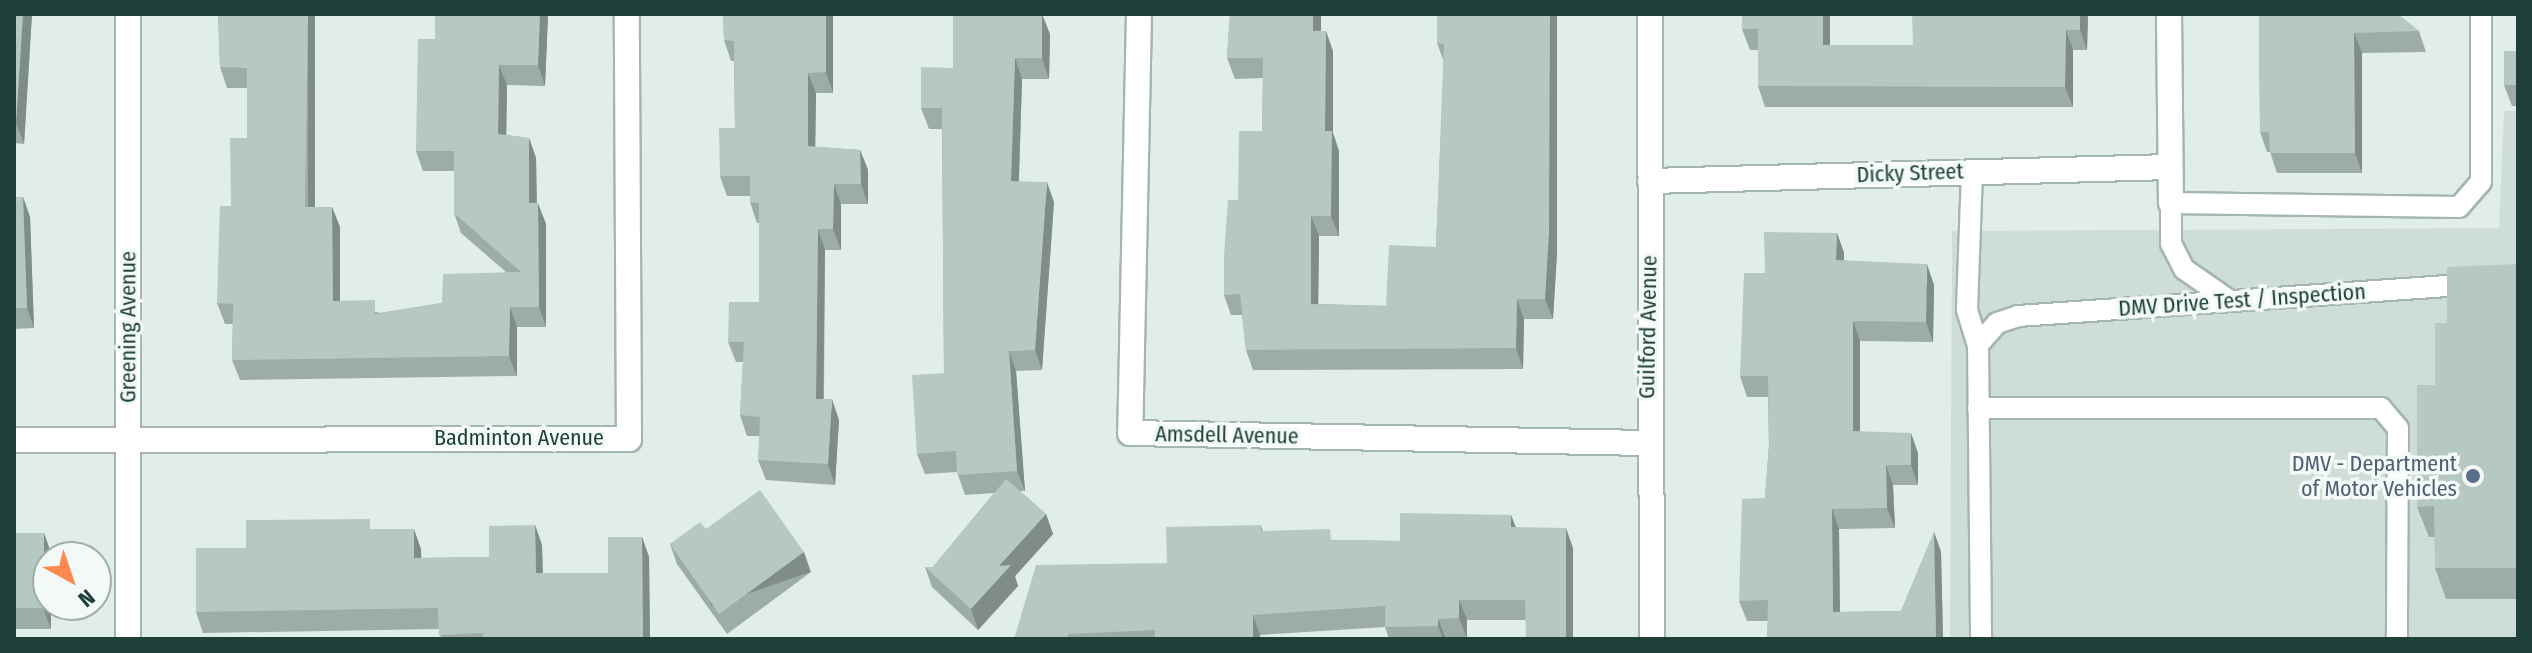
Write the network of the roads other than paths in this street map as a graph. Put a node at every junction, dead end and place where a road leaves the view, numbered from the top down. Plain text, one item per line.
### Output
1 (128, 14) edge
2 (627, 14) edge
3 (1139, 14) edge
4 (1650, 14) edge
5 (2169, 14) edge
6 (2481, 14) edge
7 (2170, 167) junction
8 (1972, 172) junction
9 (1650, 181) junction
10 (2171, 203) junction
11 (2518, 281) edge
12 (2230, 301) junction
13 (1978, 345) junction
14 (1978, 408) junction
15 (128, 435) junction
16 (14, 440) edge
17 (1647, 443) junction
18 (128, 639) edge
19 (1652, 639) edge
20 (1981, 639) edge
21 (2397, 639) edge

1 - 15 street, Greening Avenue
2 - 15 street, Badminton Avenue
3 - 17 street, Amsdell Avenue
4 - 9 street, Guilford Avenue
5 - 7 street
6 - 10 lane
7 - 8 street, Dicky Street
7 - 10 street
8 - 9 street, Dicky Street
8 - 13 lane
9 - 17 street, Guilford Avenue
10 - 12 lane
11 - 12 lane, DMV Drive Test / Inspection
12 - 13 lane, DMV Drive Test / Inspection
13 - 14 lane
14 - 20 lane
14 - 21 lane
15 - 16 street
15 - 18 street, Greening Avenue
17 - 19 street, Guilford Avenue

